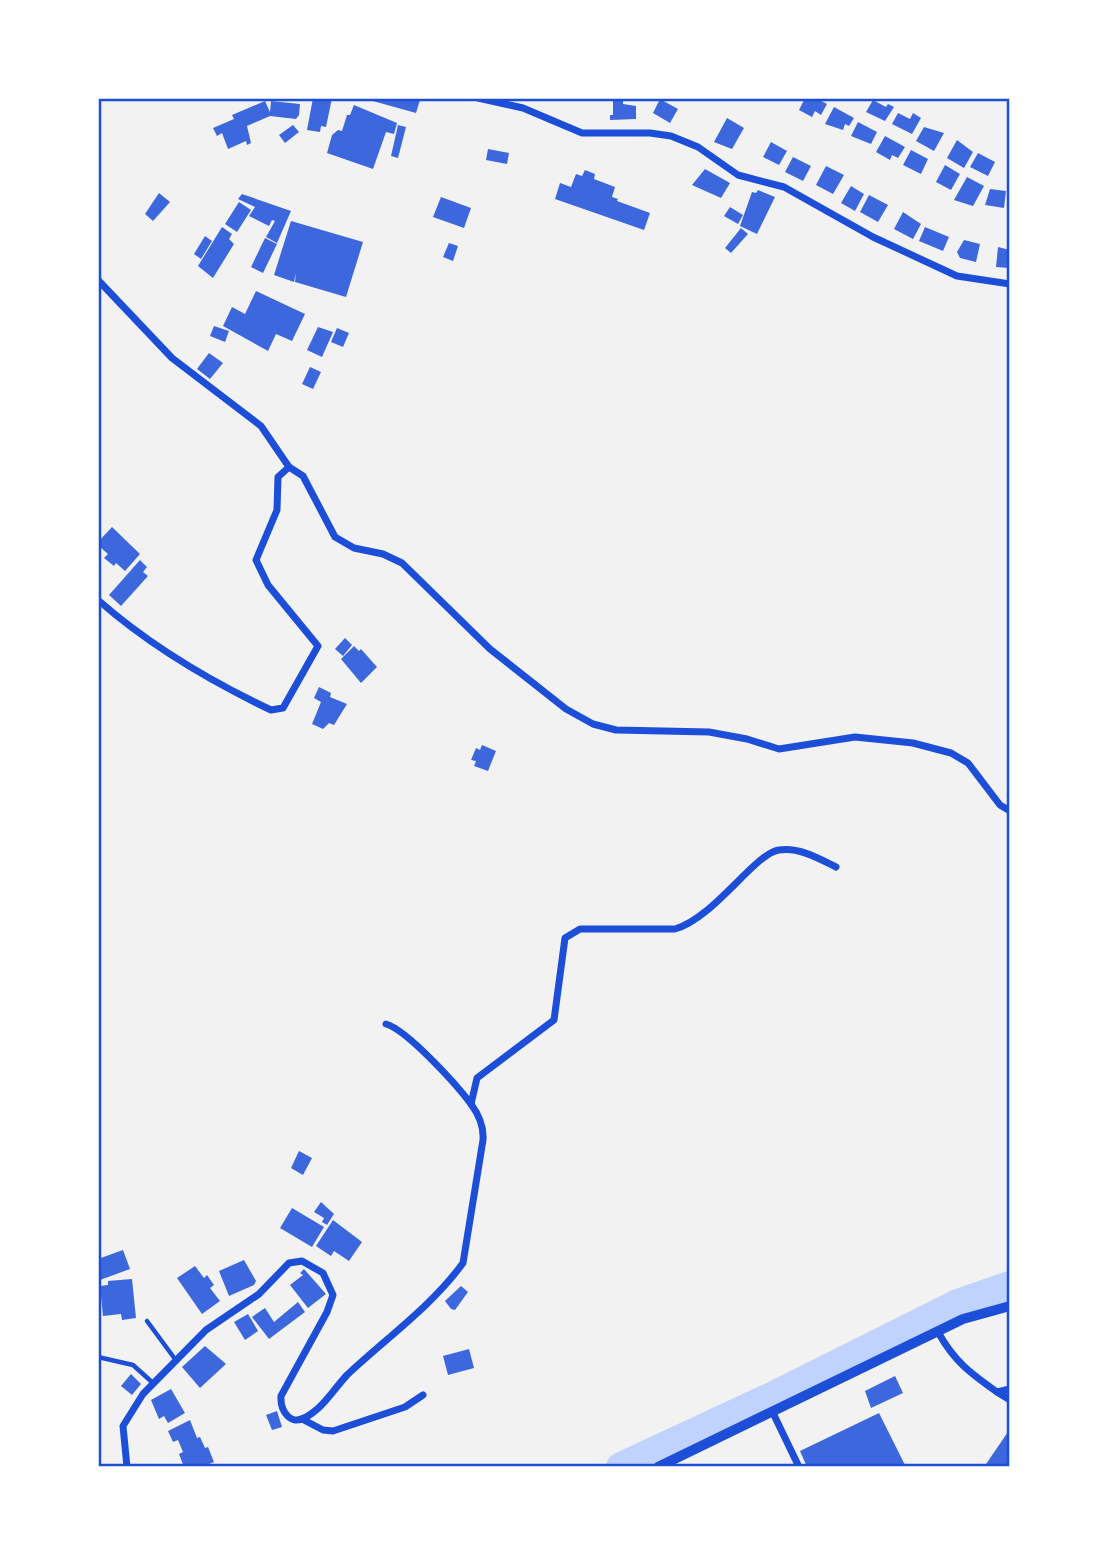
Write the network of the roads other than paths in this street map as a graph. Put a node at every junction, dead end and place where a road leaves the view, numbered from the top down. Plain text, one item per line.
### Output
1 (478, 98) edge
2 (98, 280) edge
3 (1010, 284) edge
4 (289, 467) junction
5 (98, 600) edge
6 (1010, 811) edge
7 (836, 867) dead end
8 (386, 1024) dead end
9 (471, 1104) junction
10 (1010, 1306) edge
11 (147, 1321) dead end
12 (938, 1332) junction
13 (98, 1357) edge
14 (175, 1359) junction
15 (153, 1384) junction
16 (1010, 1389) edge
17 (997, 1392) junction
18 (423, 1395) dead end
19 (1010, 1400) edge
20 (773, 1413) junction
21 (302, 1419) junction
22 (127, 1467) edge
23 (659, 1467) edge
24 (799, 1467) edge

1 - 3 street
2 - 4 street
4 - 5 street
4 - 6 street
7 - 9 street
8 - 9 street
9 - 21 street
10 - 12 street
11 - 14 lane
12 - 17 street
12 - 20 street
13 - 15 lane
14 - 15 street
14 - 21 street
15 - 22 street
16 - 17 street
17 - 19 street
18 - 21 street
20 - 23 street
20 - 24 street

